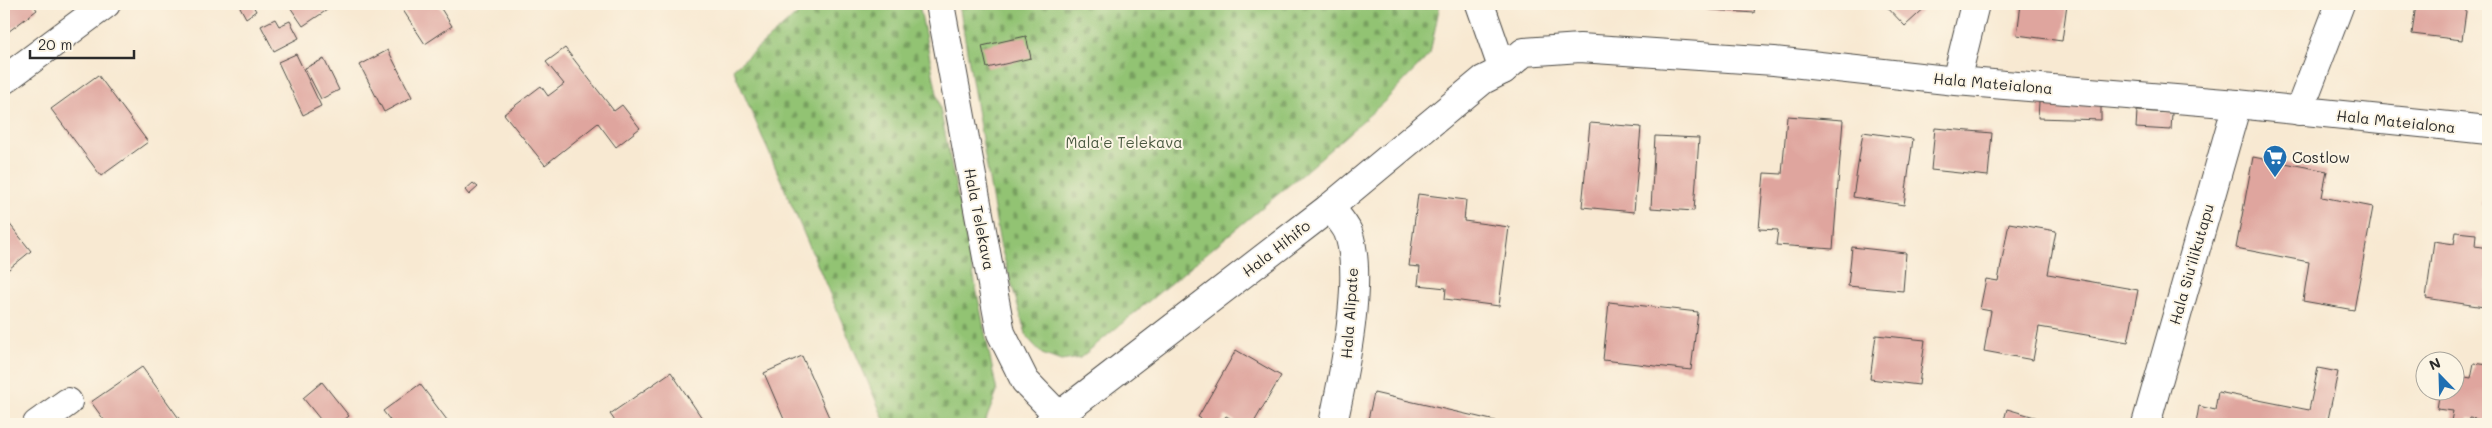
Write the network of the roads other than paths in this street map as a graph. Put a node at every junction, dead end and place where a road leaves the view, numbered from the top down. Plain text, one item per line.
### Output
1 (106, 4) edge
2 (940, 4) edge
3 (1480, 4) edge
4 (1976, 4) edge
5 (2340, 4) edge
6 (1503, 70) junction
7 (4, 80) edge
8 (1956, 81) junction
9 (2237, 104) junction
10 (2299, 111) junction
11 (2488, 130) edge
12 (1330, 207) junction
13 (68, 402) dead end
14 (1053, 420) edge
15 (37, 424) edge
16 (1333, 424) edge
17 (2146, 424) edge

1 - 7 main road
2 - 14 main road, Hala Telekava
3 - 6 main road
4 - 8 main road
5 - 10 main road
6 - 8 main road, Hala Mateialona
6 - 12 main road, Hala Hihifo
8 - 9 main road, Hala Mateialona
9 - 10 main road, Hala Mateialona
9 - 17 main road, Hala Siu'ilikutapu
10 - 11 main road, Hala Mateialona
12 - 14 main road, Hala Hihifo
12 - 16 main road, Hala Alipate
13 - 15 main road

